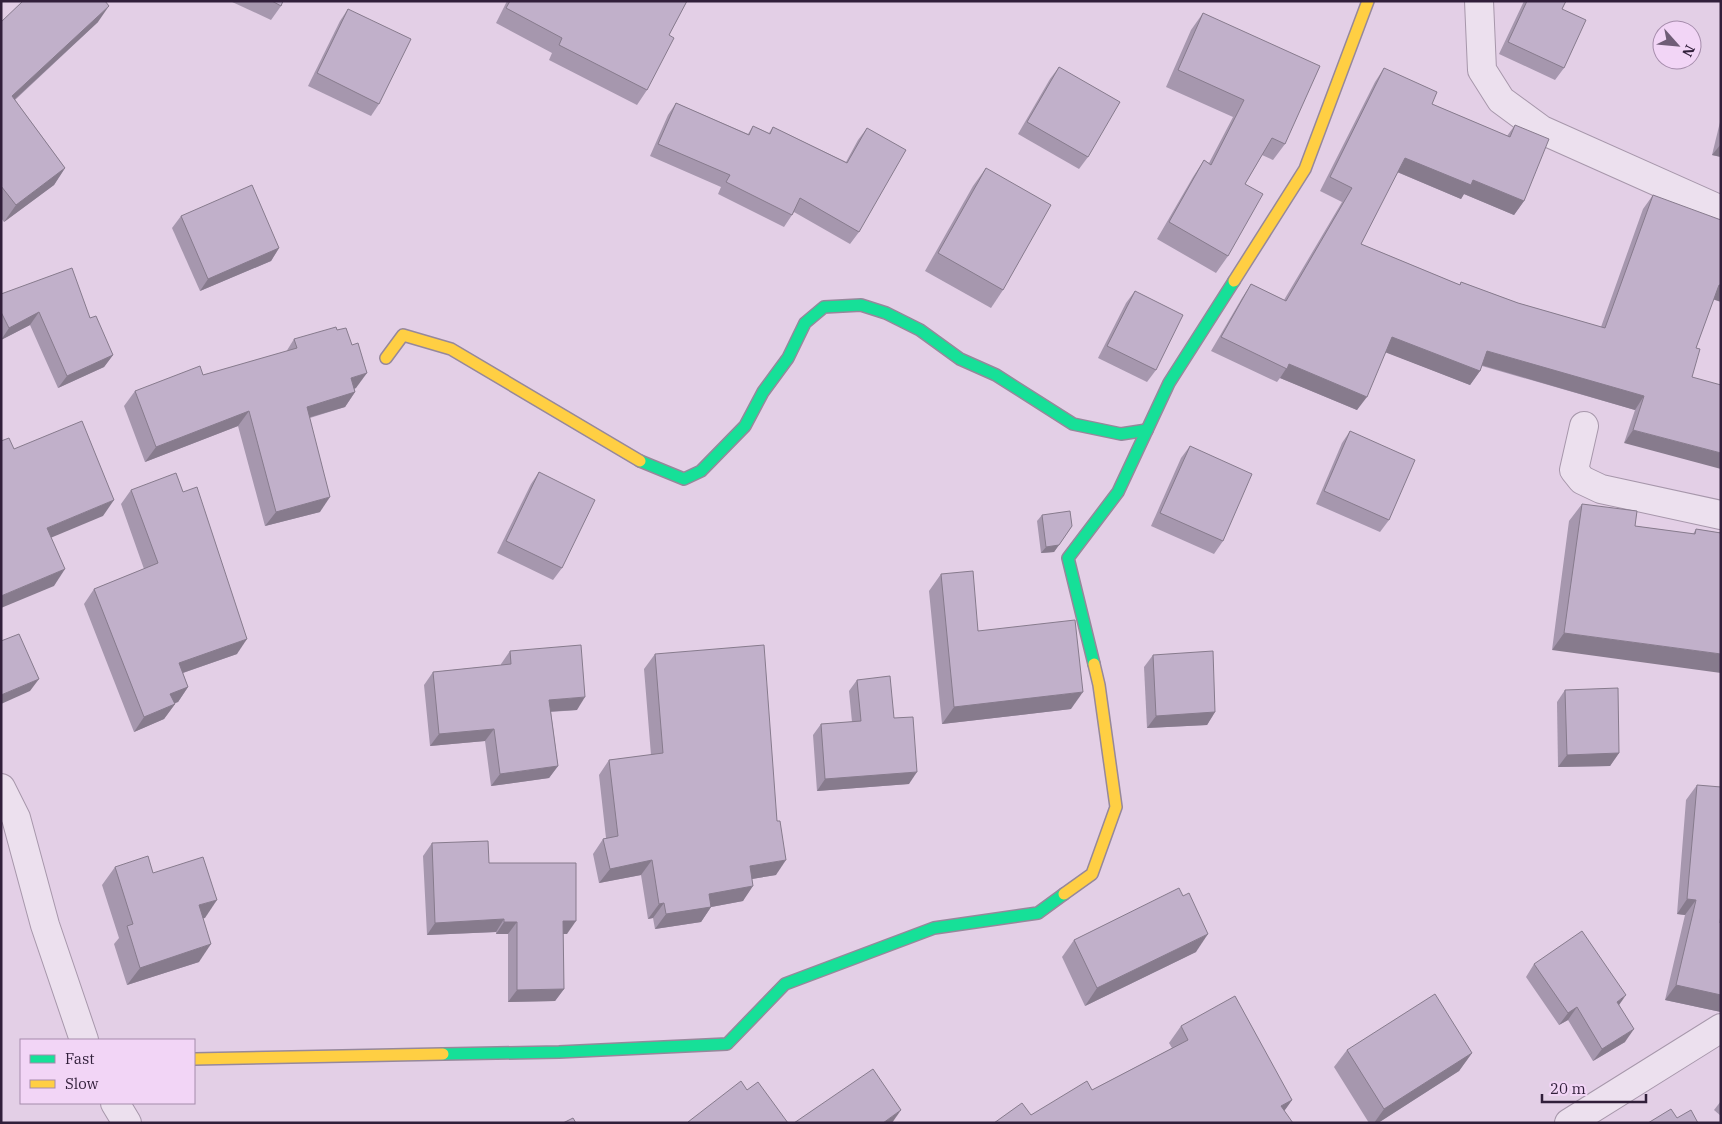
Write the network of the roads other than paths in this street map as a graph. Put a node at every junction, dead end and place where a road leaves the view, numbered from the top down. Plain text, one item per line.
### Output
1 (1368, 1) edge
2 (1479, 1) edge
3 (1721, 210) edge
4 (386, 358) dead end
5 (1584, 426) dead end
6 (1147, 430) junction
7 (1721, 515) edge
8 (1, 788) edge
9 (1721, 1028) edge
10 (84, 1039) edge
11 (195, 1059) edge
12 (116, 1104) edge
13 (127, 1123) edge
14 (1569, 1123) edge

1 - 6 street
2 - 3 street
4 - 6 street
5 - 7 street
6 - 11 street
8 - 10 street
9 - 14 street
12 - 13 street

